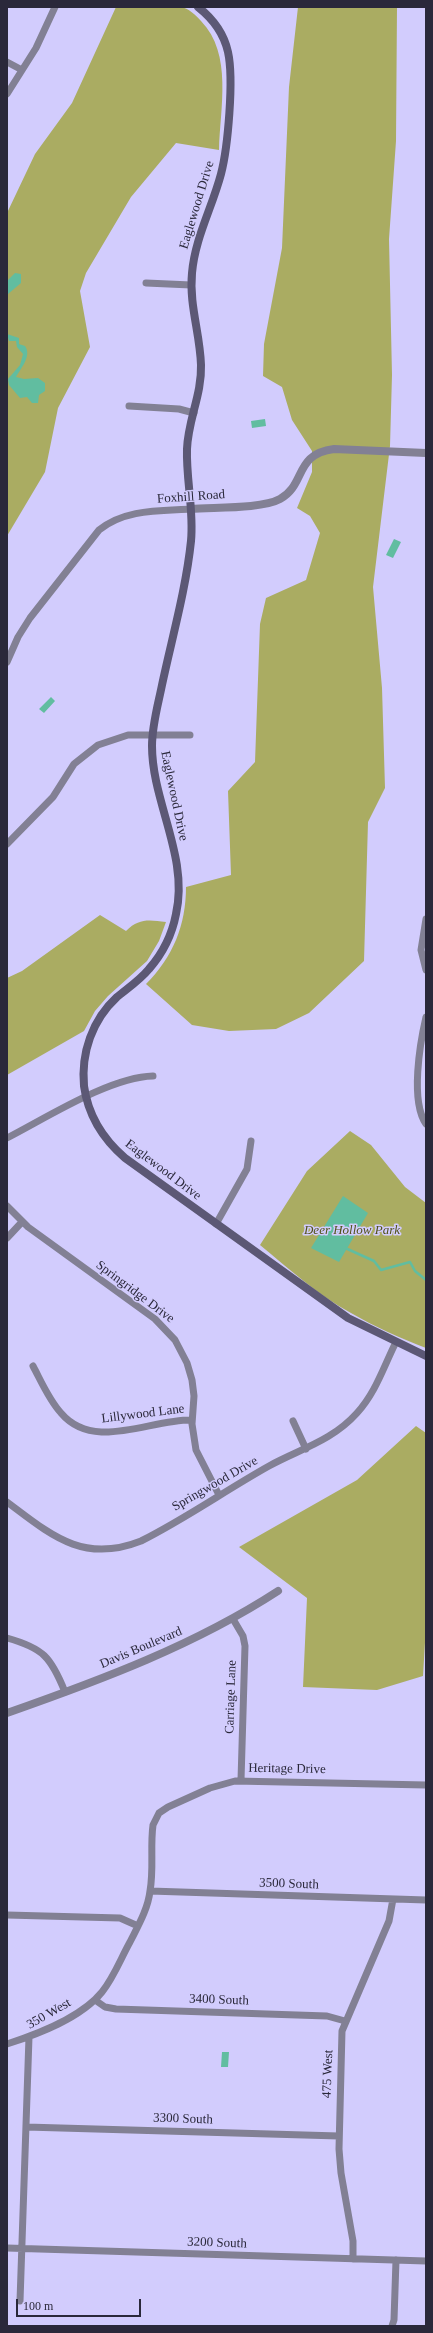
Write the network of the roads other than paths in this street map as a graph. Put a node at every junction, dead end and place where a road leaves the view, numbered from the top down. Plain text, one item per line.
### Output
1 (55, 7) edge
2 (198, 7) edge
3 (7, 62) edge
4 (22, 70) junction
5 (7, 94) edge
6 (146, 283) dead end
7 (191, 284) junction
8 (129, 406) dead end
9 (194, 413) junction
10 (426, 453) edge
11 (191, 509) junction
12 (7, 662) edge
13 (153, 734) junction
14 (190, 735) dead end
15 (7, 844) edge
16 (426, 919) edge
17 (426, 970) edge
18 (426, 1017) edge
19 (153, 1076) dead end
20 (86, 1098) junction
21 (426, 1124) edge
22 (7, 1138) edge
23 (251, 1141) dead end
24 (7, 1206) edge
25 (22, 1222) junction
26 (216, 1224) junction
27 (7, 1238) edge
28 (396, 1342) junction
29 (426, 1356) edge
30 (33, 1366) dead end
31 (192, 1420) junction
32 (293, 1421) dead end
33 (306, 1449) junction
34 (219, 1495) junction
35 (7, 1502) edge
36 (278, 1591) dead end
37 (233, 1618) junction
38 (7, 1638) edge
39 (65, 1692) junction
40 (7, 1714) edge
41 (241, 1780) junction
42 (426, 1785) edge
43 (156, 1817) joint
44 (150, 1891) junction
45 (393, 1899) junction
46 (426, 1900) edge
47 (7, 1915) edge
48 (138, 1926) junction
49 (95, 2000) junction
50 (345, 2021) junction
51 (29, 2037) junction
52 (7, 2044) edge
53 (26, 2127) junction
54 (339, 2136) junction
55 (7, 2248) edge
56 (22, 2249) junction
57 (353, 2259) junction
58 (396, 2260) junction
59 (426, 2261) edge
60 (20, 2301) dead end
61 (392, 2326) edge

1 - 4 street
2 - 7 main road, Eaglewood Drive
3 - 4 street
4 - 5 street
6 - 7 street
7 - 9 main road, Eaglewood Drive
8 - 9 street
9 - 11 main road, Eaglewood Drive
10 - 11 street, Foxhill Road
11 - 12 street, Foxhill Road
11 - 13 main road, Eaglewood Drive
13 - 14 street
13 - 15 street
13 - 20 main road, Eaglewood Drive
16 - 17 street
18 - 21 street
19 - 20 street
20 - 22 street
20 - 26 main road, Eaglewood Drive
23 - 26 street
24 - 25 street, Springridge Drive
25 - 27 street
25 - 31 street, Springridge Drive
26 - 28 main road, Eaglewood Drive
28 - 29 main road, Eaglewood Drive
28 - 33 street, Springwood Drive
30 - 31 street, Lillywood Lane
31 - 34 street, Springridge Drive
32 - 33 street
33 - 34 street, Springwood Drive
34 - 35 street, Springwood Drive
36 - 37 street, Davis Boulevard
37 - 39 street, Davis Boulevard
37 - 41 street, Carriage Lane
38 - 39 street
39 - 40 street, Davis Boulevard
41 - 42 street, Heritage Drive
41 - 43 street, Heritage Drive
43 - 44 street, 350 West
44 - 45 street, 3500 South
44 - 48 street, 350 West
45 - 46 street, 3500 South
45 - 50 street, 475 West
47 - 48 street
48 - 49 street, 350 West
49 - 50 street, 3400 South
49 - 51 street, 350 West
50 - 54 street, 475 West
51 - 52 street
51 - 53 street, 350 West
53 - 54 street, 3300 South
53 - 56 street, 350 West
54 - 57 street, 475 West
55 - 56 street, 3200 South
56 - 57 street, 3200 South
56 - 60 street, 350 West
57 - 58 street, 3200 South
58 - 59 street, 3200 South
58 - 61 street

